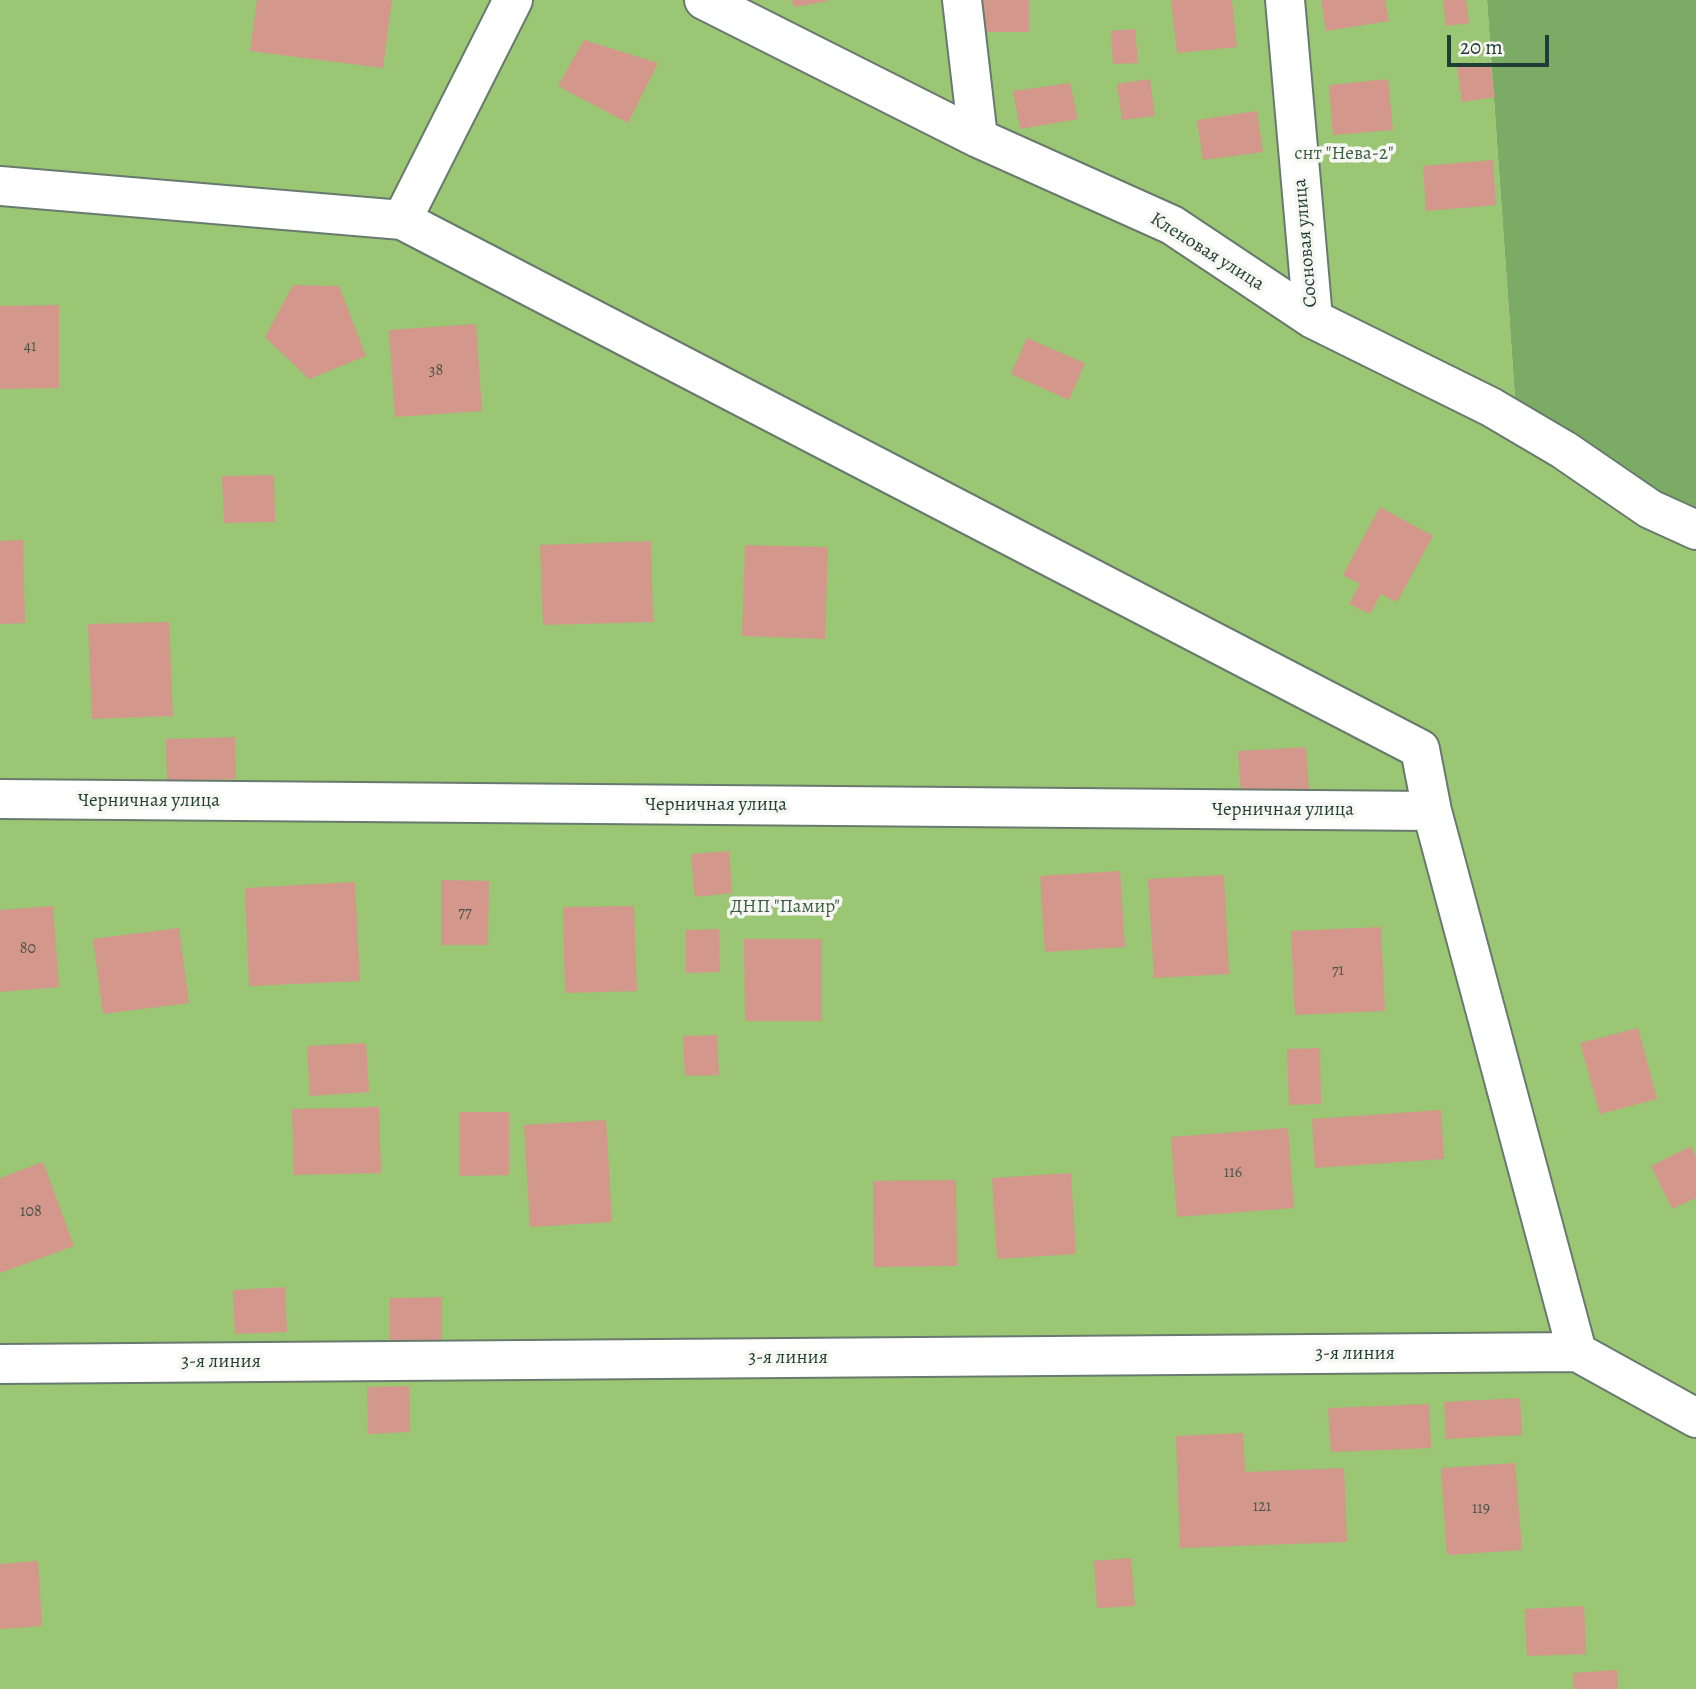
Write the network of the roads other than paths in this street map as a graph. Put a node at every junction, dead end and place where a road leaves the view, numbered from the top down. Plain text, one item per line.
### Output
1 (513, 0) edge
2 (704, 0) edge
3 (962, 0) edge
4 (1285, 0) edge
5 (978, 138) junction
6 (0, 186) edge
7 (402, 220) junction
8 (1313, 319) junction
9 (1696, 530) edge
10 (0, 799) edge
11 (1432, 811) junction
12 (1577, 1352) junction
13 (0, 1364) edge
14 (1696, 1418) edge

1 - 7 street
2 - 5 street, Кленовая улица
3 - 5 street
4 - 8 street, Сосновая улица
5 - 8 street, Кленовая улица
6 - 7 street
7 - 11 street
8 - 9 street, Кленовая улица
10 - 11 street, Черничная улица
11 - 12 street
12 - 13 street, 3-я линия
12 - 14 street

